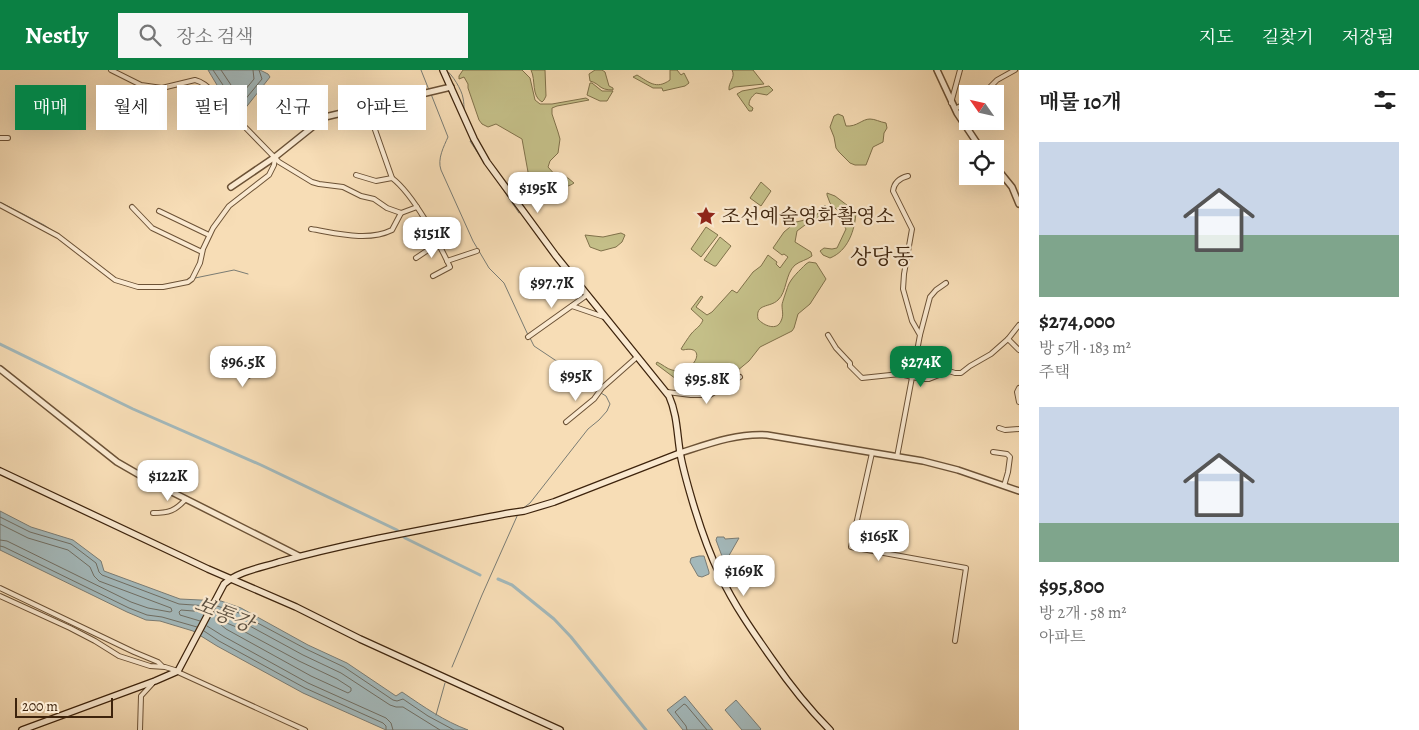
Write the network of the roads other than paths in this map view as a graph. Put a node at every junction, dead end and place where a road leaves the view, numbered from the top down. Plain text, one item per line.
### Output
1 (111, 70) edge
2 (443, 70) edge
3 (936, 70) edge
4 (960, 70) edge
5 (1014, 70) edge
6 (206, 85) edge
7 (992, 85) edge
8 (451, 87) junction
9 (426, 93) edge
10 (951, 103) junction
11 (959, 106) edge
12 (954, 109) junction
13 (338, 114) edge
14 (247, 129) edge
15 (375, 130) edge
16 (0, 138) edge
17 (8, 138) dead end
18 (975, 140) edge
19 (275, 157) junction
20 (356, 175) dead end
21 (908, 176) dead end
22 (1004, 177) edge
23 (392, 178) junction
24 (231, 187) dead end
25 (1019, 202) edge
26 (0, 205) edge
27 (132, 207) dead end
28 (417, 207) junction
29 (159, 211) dead end
30 (401, 213) junction
31 (311, 229) dead end
32 (209, 235) junction
33 (438, 244) junction
34 (477, 251) dead end
35 (202, 252) junction
36 (416, 258) dead end
37 (447, 261) junction
38 (433, 276) dead end
39 (946, 283) dead end
40 (587, 295) junction
41 (572, 306) junction
42 (604, 317) junction
43 (1019, 325) edge
44 (828, 335) dead end
45 (920, 335) junction
46 (528, 337) dead end
47 (1008, 339) junction
48 (1019, 350) edge
49 (637, 357) junction
50 (0, 369) edge
51 (238, 371) dead end
52 (254, 374) dead end
53 (740, 377) dead end
54 (913, 377) junction
55 (1019, 388) edge
56 (666, 392) junction
57 (1019, 402) edge
58 (566, 422) dead end
59 (999, 428) dead end
60 (1019, 429) edge
61 (993, 452) dead end
62 (680, 453) junction
63 (872, 453) junction
64 (897, 457) junction
65 (0, 471) edge
66 (1004, 486) junction
67 (1019, 491) edge
68 (186, 499) junction
69 (153, 513) dead end
70 (299, 556) junction
71 (231, 578) junction
72 (0, 588) edge
73 (0, 596) edge
74 (955, 641) dead end
75 (162, 666) junction
76 (178, 671) junction
77 (155, 681) junction
78 (22, 730) edge
79 (140, 730) edge
80 (305, 730) edge
81 (560, 730) edge
82 (830, 730) edge

1 - 6 street
2 - 8 main road
3 - 10 street
4 - 10 street
5 - 7 street
8 - 9 street
8 - 40 main road
10 - 12 street
11 - 12 street
12 - 18 street
13 - 19 street
14 - 19 street
15 - 23 street
16 - 17 street
19 - 24 street
19 - 30 street
19 - 32 street
20 - 23 street
21 - 45 street
22 - 25 street
23 - 28 street
26 - 35 street
27 - 35 street
28 - 30 street
28 - 33 street
29 - 32 street
30 - 31 street
32 - 35 street
33 - 36 street
33 - 37 street
34 - 37 street
37 - 38 street
39 - 45 street
40 - 41 street
40 - 42 main road
41 - 42 street
41 - 46 street
42 - 49 main road
43 - 47 street
44 - 54 street
45 - 54 street
47 - 48 street
47 - 54 street
49 - 56 main road
49 - 58 street
50 - 68 street
51 - 52 street
53 - 56 street
54 - 64 street
55 - 57 street
56 - 62 main road
59 - 60 street
61 - 66 street
62 - 63 street
62 - 70 main road
62 - 82 main road
63 - 64 street
63 - 74 street
64 - 66 street
65 - 71 main road
66 - 67 street
68 - 69 street
68 - 70 street
70 - 71 main road
71 - 76 main road
71 - 81 main road
72 - 75 street
73 - 75 street
75 - 76 street
76 - 77 main road
76 - 80 street
77 - 78 main road
77 - 79 street

